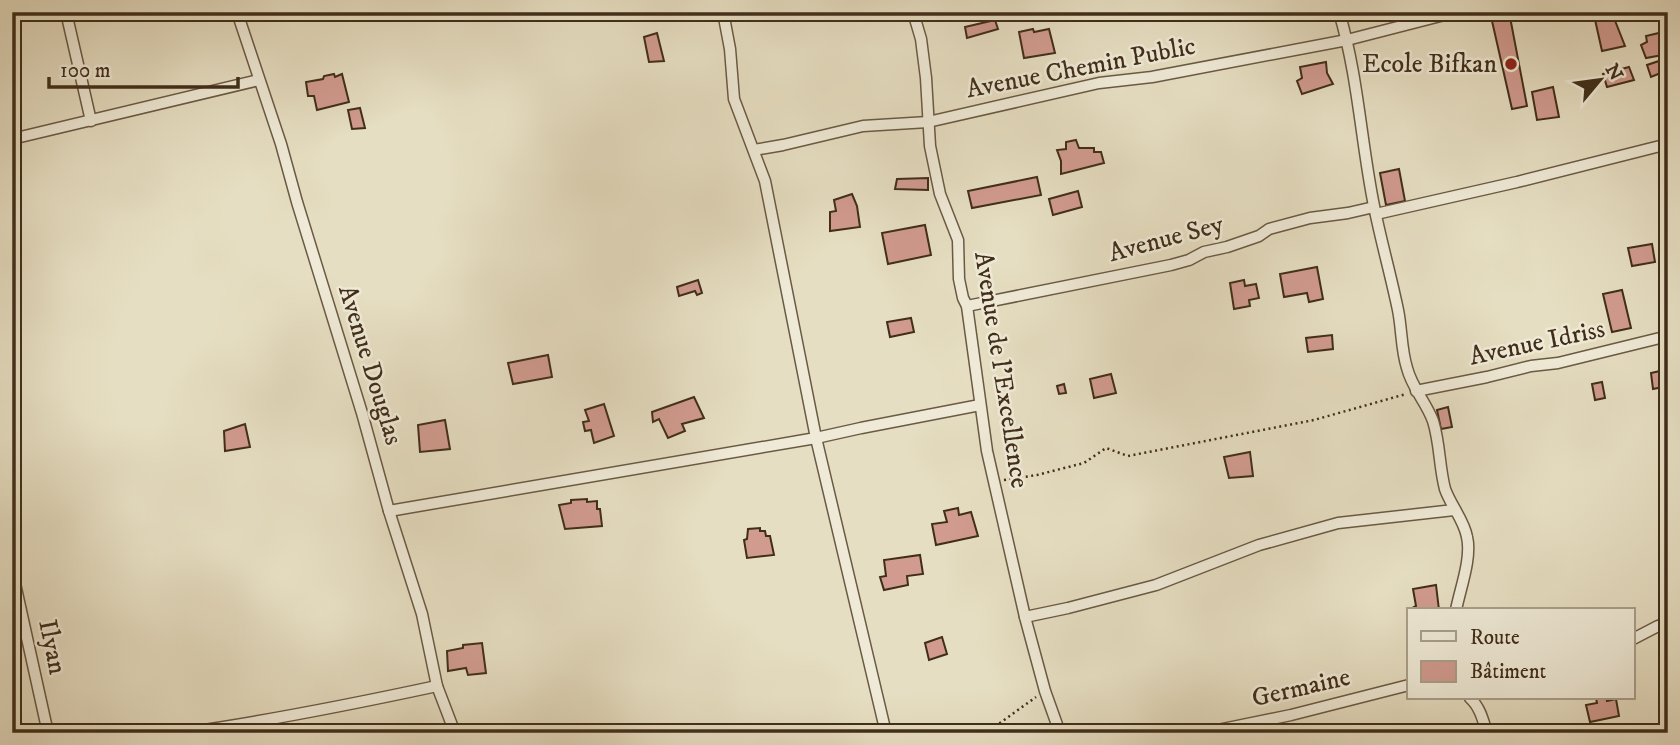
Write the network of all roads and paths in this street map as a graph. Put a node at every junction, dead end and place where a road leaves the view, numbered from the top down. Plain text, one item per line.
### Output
1 (66, 12) edge
2 (237, 12) edge
3 (723, 12) edge
4 (913, 12) edge
5 (1339, 12) edge
6 (1456, 12) edge
7 (1347, 40) junction
8 (258, 80) junction
9 (91, 121) junction
10 (928, 122) junction
11 (12, 139) edge
12 (1668, 144) edge
13 (754, 150) junction
14 (1375, 211) junction
15 (967, 306) junction
16 (1668, 336) edge
17 (1416, 391) junction
18 (980, 405) junction
19 (816, 438) junction
20 (994, 481) junction
21 (1454, 510) junction
22 (389, 511) junction
23 (12, 570) edge
24 (1456, 608) edge
25 (1025, 617) junction
26 (1668, 623) edge
27 (1634, 638) edge
28 (437, 686) junction
29 (1407, 686) edge
30 (1045, 691) junction
31 (1474, 700) edge
32 (48, 733) edge
33 (183, 733) edge
34 (455, 733) edge
35 (886, 733) edge
36 (986, 733) edge
37 (1060, 733) edge
38 (1203, 733) edge
39 (1486, 733) edge

1 - 9 street
2 - 8 street, Avenue Douglas
3 - 13 street
4 - 10 street, Avenue de l'Excellence
5 - 7 street
6 - 7 street, Avenue Chemin Public
7 - 10 street, Avenue Chemin Public
7 - 14 street
8 - 9 street
8 - 22 street, Avenue Douglas
9 - 11 street
10 - 13 street, Avenue Chemin Public
10 - 15 street, Avenue de l'Excellence
12 - 14 street, Avenue Sey
13 - 19 street
14 - 15 street, Avenue Sey
14 - 17 street
15 - 18 street, Avenue de l'Excellence
16 - 17 street, Avenue Idriss
17 - 20 path
17 - 21 street
18 - 19 street
18 - 20 street, Avenue de l'Excellence
19 - 22 street
19 - 35 street
20 - 25 street, Avenue de l'Excellence
21 - 24 street
21 - 25 street
22 - 28 street, Avenue Douglas
23 - 32 street, Ilyan
25 - 30 street, Avenue de l'Excellence
26 - 27 street
28 - 33 street
28 - 34 street, Avenue Douglas
29 - 38 street, Germaine
30 - 36 path
30 - 37 street, Avenue de l'Excellence
31 - 39 street

